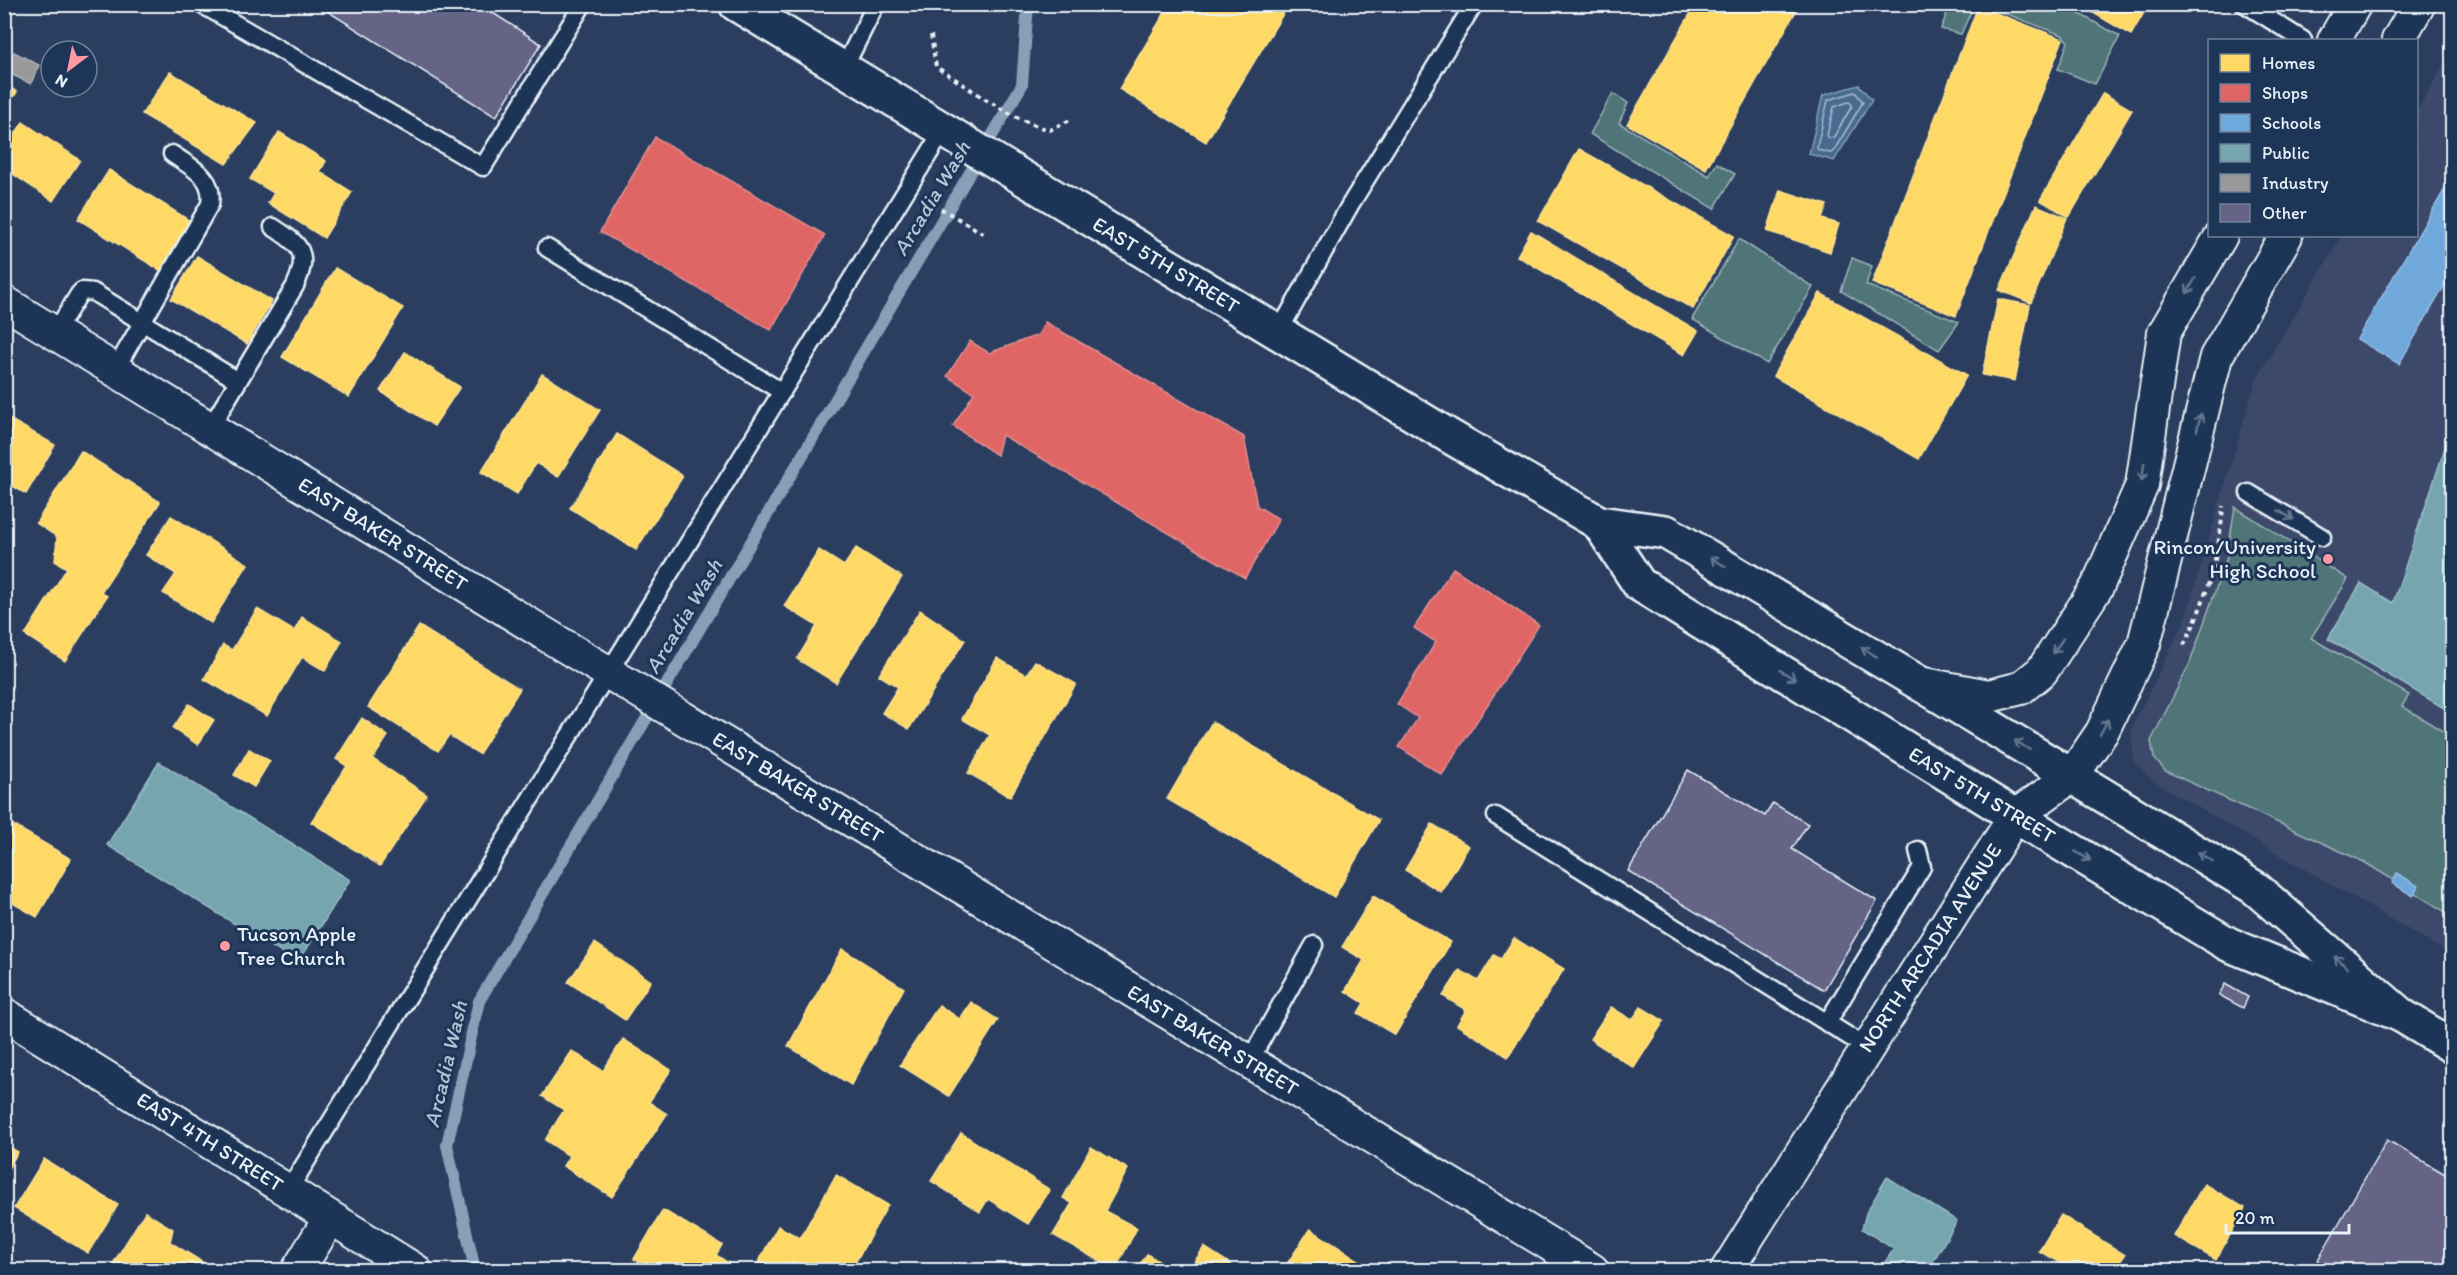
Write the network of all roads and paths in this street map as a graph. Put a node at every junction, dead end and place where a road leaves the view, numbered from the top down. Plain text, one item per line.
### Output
1 (201, 4) edge
2 (583, 4) edge
3 (736, 4) edge
4 (876, 4) edge
5 (1474, 4) edge
6 (2245, 4) edge
7 (2355, 4) edge
8 (2419, 4) edge
9 (931, 35) dead end
10 (2301, 39) edge
11 (2335, 39) edge
12 (2399, 39) edge
13 (843, 70) junction
14 (1070, 120) dead end
15 (953, 137) junction
16 (172, 154) dead end
17 (927, 201) dead end
18 (273, 227) dead end
19 (986, 235) dead end
20 (2220, 237) edge
21 (2285, 237) edge
22 (548, 248) dead end
23 (4, 302) edge
24 (143, 323) junction
25 (55, 333) junction
26 (1278, 333) junction
27 (115, 370) junction
28 (238, 381) junction
29 (782, 392) junction
30 (210, 428) junction
31 (2249, 493) dead end
32 (1599, 523) junction
33 (2322, 537) dead end
34 (609, 673) junction
35 (1918, 683) junction
36 (2072, 776) junction
37 (1496, 816) dead end
38 (2015, 816) junction
39 (1918, 850) dead end
40 (1314, 945) dead end
41 (4, 1014) edge
42 (2401, 1015) junction
43 (1827, 1023) junction
44 (2452, 1046) edge
45 (1866, 1047) junction
46 (1250, 1062) junction
47 (288, 1191) junction
48 (330, 1218) junction
49 (298, 1270) edge
50 (415, 1270) edge
51 (1592, 1270) edge
52 (1727, 1270) edge

1 - 2 lane
3 - 13 street, EAST 5TH STREET
4 - 13 lane
5 - 26 lane
6 - 10 lane
7 - 11 street
8 - 12 street
9 - 14 path
13 - 15 street, EAST 5TH STREET
15 - 26 street, EAST 5TH STREET
15 - 29 lane
16 - 24 lane
17 - 19 path
18 - 28 lane
20 -> 35 street
36 -> 21 street, NORTH ARCADIA AVENUE
22 - 29 lane
23 - 25 street, EAST BAKER STREET
24 - 25 lane
24 - 27 lane
24 - 28 lane
25 - 27 street, EAST BAKER STREET
26 - 32 street, EAST 5TH STREET
27 - 30 street, EAST BAKER STREET
28 - 30 lane
29 - 34 lane
30 - 34 street, EAST BAKER STREET
31 -> 33 lane
35 -> 32 street, EAST 5TH STREET
32 -> 38 street, EAST 5TH STREET
34 - 46 street, EAST BAKER STREET
34 - 47 lane
36 -> 35 street, EAST 5TH STREET
36 - 38 street, NORTH ARCADIA AVENUE
42 -> 36 street, EAST 5TH STREET
37 - 43 lane
38 -> 42 street, EAST 5TH STREET
38 - 45 street, NORTH ARCADIA AVENUE
39 - 43 lane
40 - 46 lane
41 - 47 street, EAST 4TH STREET
42 - 44 street, EAST 5TH STREET
43 - 45 lane
45 - 52 street, NORTH ARCADIA AVENUE
46 - 51 street, EAST BAKER STREET
47 - 48 street, EAST 4TH STREET
48 - 49 street
48 - 50 street, EAST 4TH STREET

